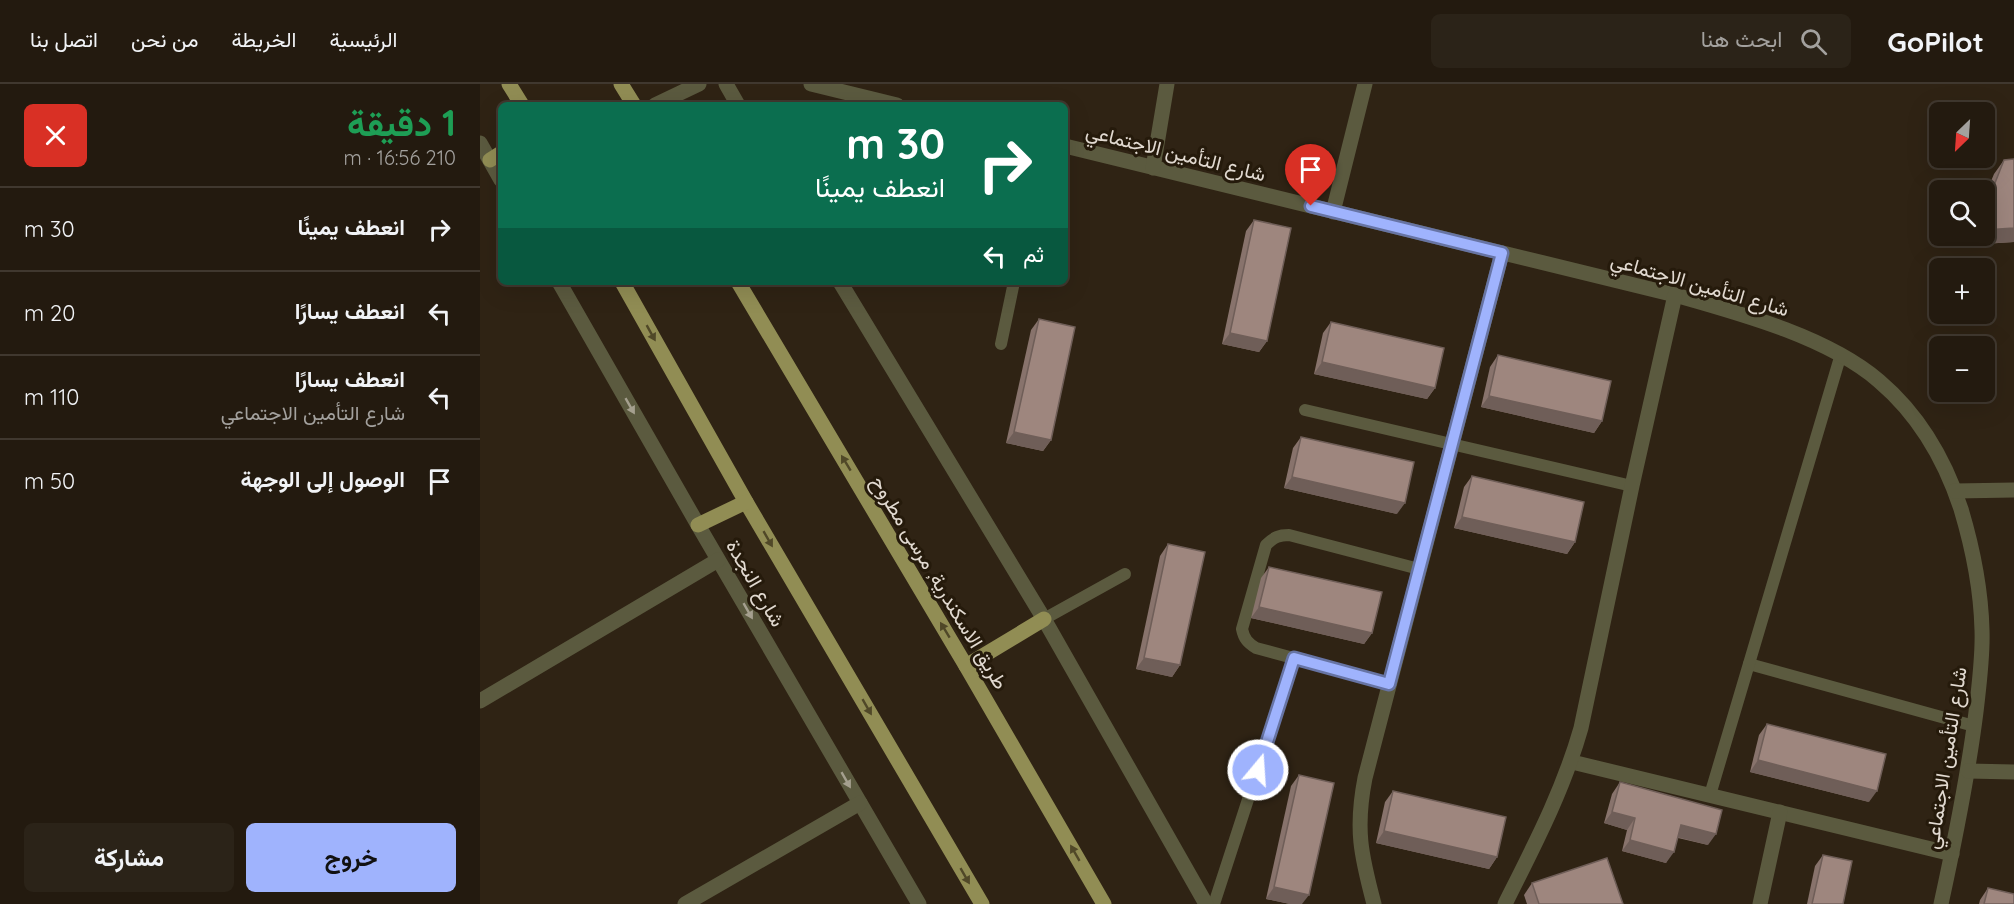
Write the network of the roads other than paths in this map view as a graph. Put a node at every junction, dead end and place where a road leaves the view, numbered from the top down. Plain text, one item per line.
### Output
1 (510, 84) edge
2 (621, 84) edge
3 (699, 84) edge
4 (726, 84) edge
5 (811, 84) edge
6 (1167, 84) edge
7 (1365, 84) edge
8 (520, 102) edge
9 (632, 102) edge
10 (662, 102) edge
11 (736, 102) edge
12 (885, 102) edge
13 (480, 143) edge
14 (1068, 147) edge
15 (495, 156) edge
16 (1153, 168) junction
17 (1333, 212) junction
18 (1502, 253) junction
19 (561, 285) edge
20 (624, 285) edge
21 (740, 285) edge
22 (842, 285) edge
23 (1013, 285) edge
24 (1675, 295) junction
25 (1001, 344) dead end
26 (1841, 354) junction
27 (1305, 410) dead end
28 (1452, 444) junction
29 (1632, 486) junction
30 (2014, 490) edge
31 (1955, 491) junction
32 (746, 502) junction
33 (698, 525) junction
34 (718, 560) junction
35 (1419, 569) junction
36 (1125, 574) dead end
37 (1044, 619) junction
38 (1294, 658) junction
39 (1749, 664) junction
40 (966, 666) junction
41 (1389, 684) junction
42 (480, 701) edge
43 (1974, 726) junction
44 (1572, 762) junction
45 (1968, 771) junction
46 (2014, 772) edge
47 (1710, 795) junction
48 (860, 802) junction
49 (1780, 812) junction
50 (1952, 854) junction
51 (685, 904) edge
52 (919, 904) edge
53 (982, 904) edge
54 (1104, 904) edge
55 (1206, 904) edge
56 (1214, 904) edge
57 (1374, 904) edge
58 (1505, 904) edge
59 (1760, 904) edge
60 (1941, 904) edge

1 - 8 main road
2 - 9 main road
3 - 10 street
4 - 11 street
5 - 12 street
6 - 16 street
7 - 17 street
13 - 15 street
14 - 16 street, شارع التأمين الاجتماعي
16 - 17 street, شارع التأمين الاجتماعي
17 - 18 street, شارع التأمين الاجتماعي
18 - 24 street, شارع التأمين الاجتماعي
18 - 28 street
19 -> 33 street, شارع النجدة
20 -> 32 main road
40 -> 21 main road, طريق الاسكندرية, مرسى مطروح
22 - 37 street
23 - 25 lane
24 - 26 street, شارع التأمين الاجتماعي
24 - 29 street
26 - 31 street, شارع التأمين الاجتماعي
26 - 39 lane
27 - 28 lane
28 - 29 lane
28 - 35 street
29 - 44 street
30 - 31 street
31 - 43 street, شارع التأمين الاجتماعي
32 - 33 main road
32 -> 53 main road
33 - 34 street, شارع النجدة
34 - 42 street
34 -> 48 street, شارع النجدة
35 - 38 lane
35 - 41 street
36 - 37 lane
37 - 40 main road
37 - 55 street
38 - 41 lane
38 - 56 lane
39 - 43 lane
39 - 47 lane
54 -> 40 main road, طريق الاسكندرية, مرسى مطروح
41 - 57 street
43 - 45 street, شارع التأمين الاجتماعي
44 - 47 street
44 - 58 street
45 - 46 street
45 - 50 street, شارع التأمين الاجتماعي
47 - 49 street
48 - 51 street
48 - 52 street, شارع النجدة
49 - 50 street
49 - 59 street
50 - 60 street, شارع التأمين الاجتماعي

